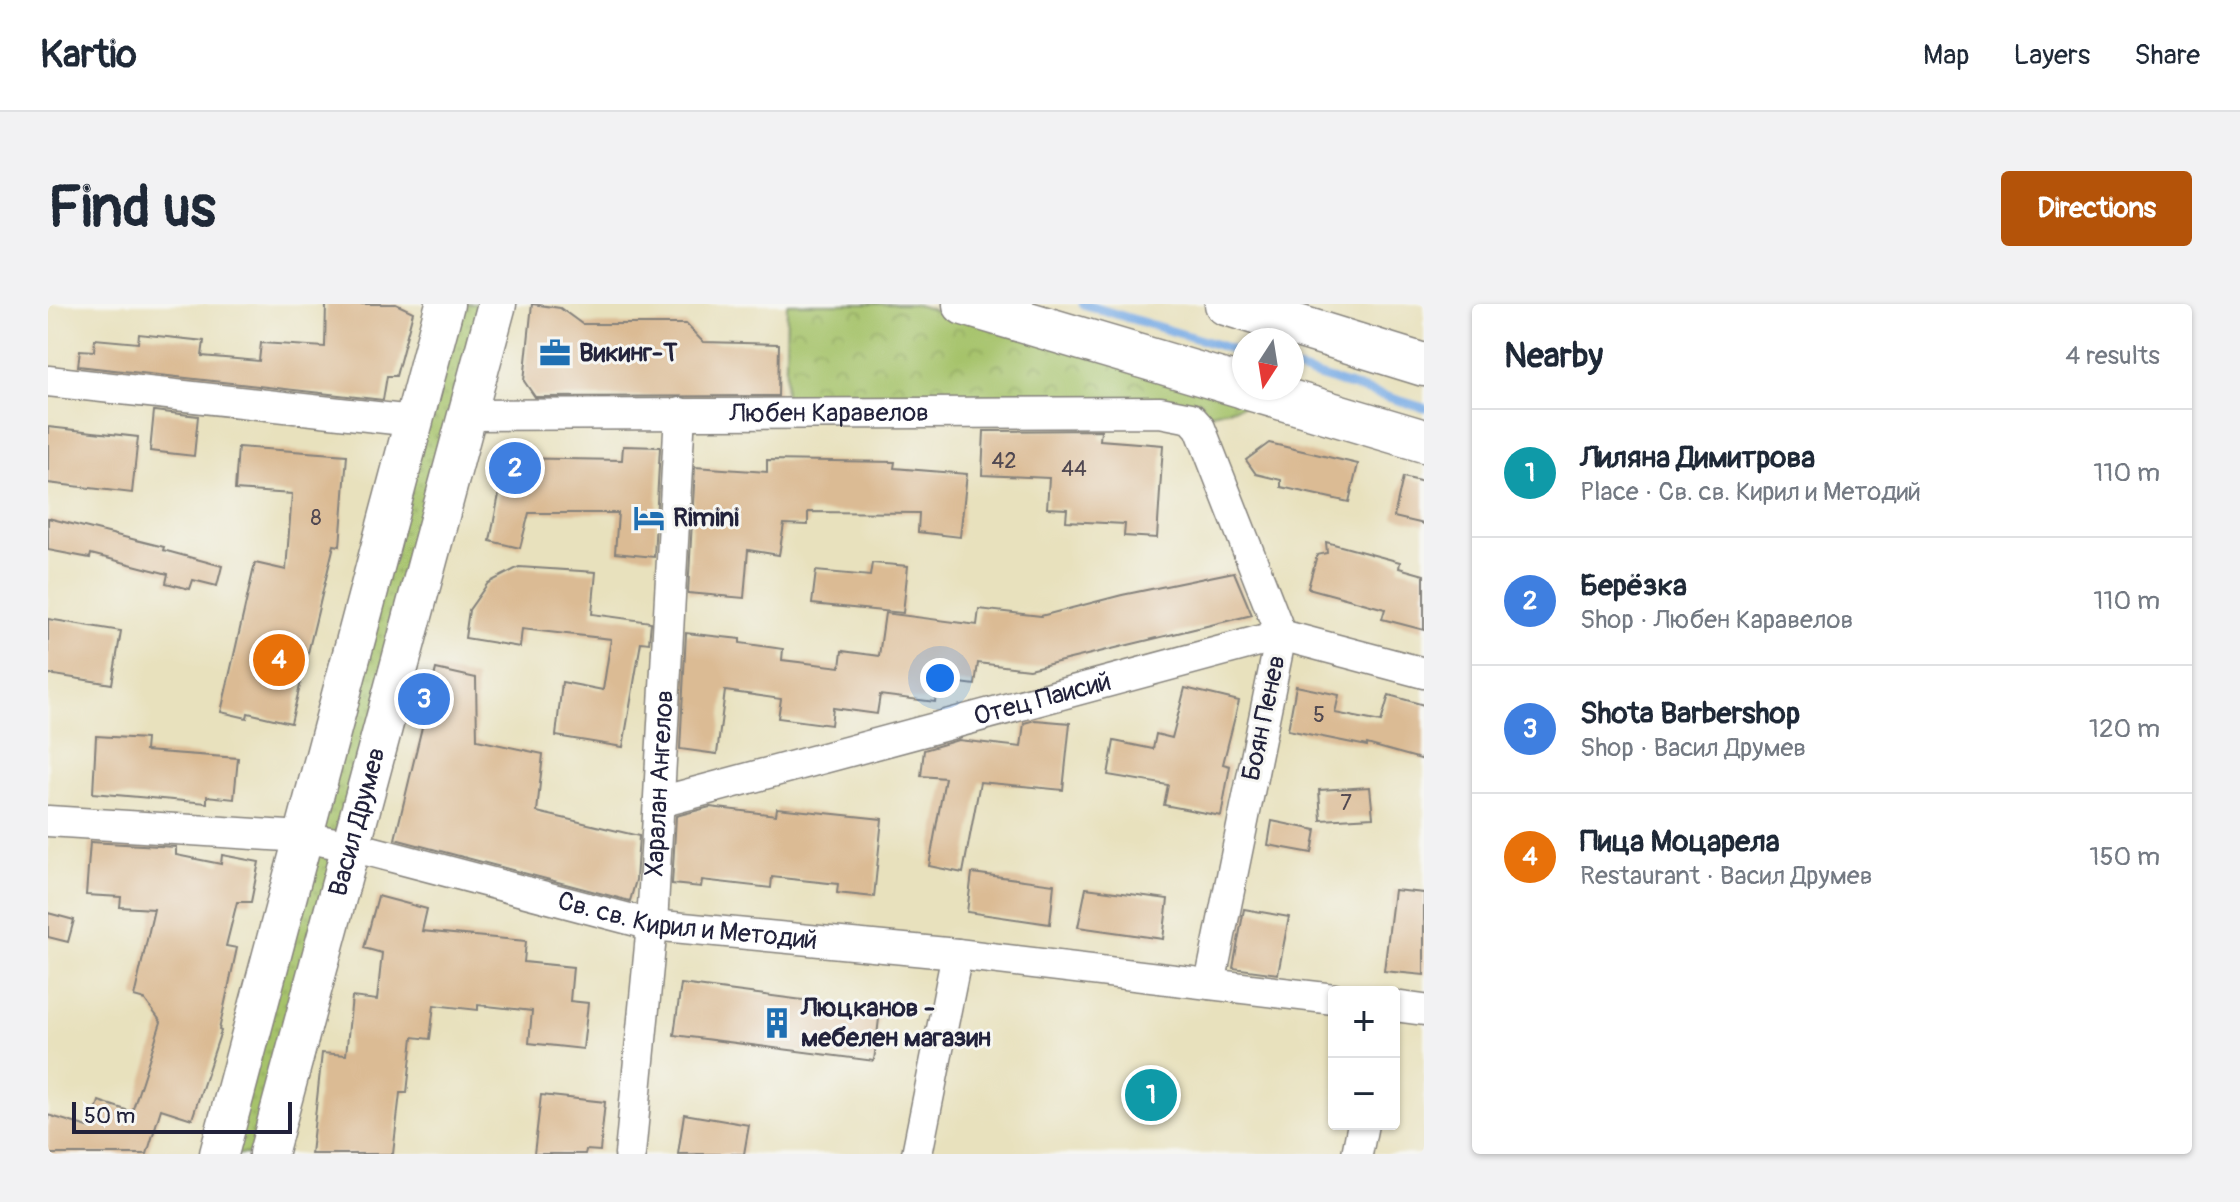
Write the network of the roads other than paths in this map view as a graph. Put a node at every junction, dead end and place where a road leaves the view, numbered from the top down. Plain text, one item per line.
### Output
1 (445, 304) edge
2 (497, 304) edge
3 (964, 304) edge
4 (1226, 304) edge
5 (1424, 365) edge
6 (48, 381) edge
7 (1232, 384) edge
8 (1286, 400) edge
9 (680, 413) junction
10 (467, 415) junction
11 (1191, 418) joint
12 (413, 421) junction
13 (1424, 441) edge
14 (1281, 635) junction
15 (1424, 673) edge
16 (660, 802) junction
17 (48, 821) edge
18 (303, 837) junction
19 (351, 846) junction
20 (652, 925) junction
21 (957, 954) junction
22 (1210, 984) junction
23 (1328, 998) edge
24 (1400, 1007) edge
25 (1424, 1010) edge
26 (1362, 1130) edge
27 (219, 1154) edge
28 (268, 1154) edge
29 (630, 1154) edge
30 (917, 1154) edge
31 (1357, 1154) edge

1 - 12 street, Васил Друмев
2 - 10 street, Васил Друмев
3 - 7 main road
4 - 5 main road
6 - 12 street
8 - 13 main road
9 - 10 street, Любен Каравелов
9 - 11 street, Любен Каравелов
9 - 16 street, Харалан Ангелов
10 - 19 street, Васил Друмев
11 - 14 street, Боян Пенев
12 - 18 street, Васил Друмев
14 - 15 street, Отец Паисий
14 - 16 street, Отец Паисий
14 - 22 street, Боян Пенев
16 - 20 street, Харалан Ангелов
17 - 18 street, Св. св. Кирил и Методий
18 - 19 street, Св. св. Кирил и Методий
18 - 27 street, Васил Друмев
19 - 20 street, Св. св. Кирил и Методий
19 - 28 street, Васил Друмев
20 - 21 street, Св. св. Кирил и Методий
20 - 29 street, Харалан Ангелов
21 - 22 street, Св. св. Кирил и Методий
21 - 30 street
22 - 23 street, Св. св. Кирил и Методий
24 - 25 street
26 - 31 street

